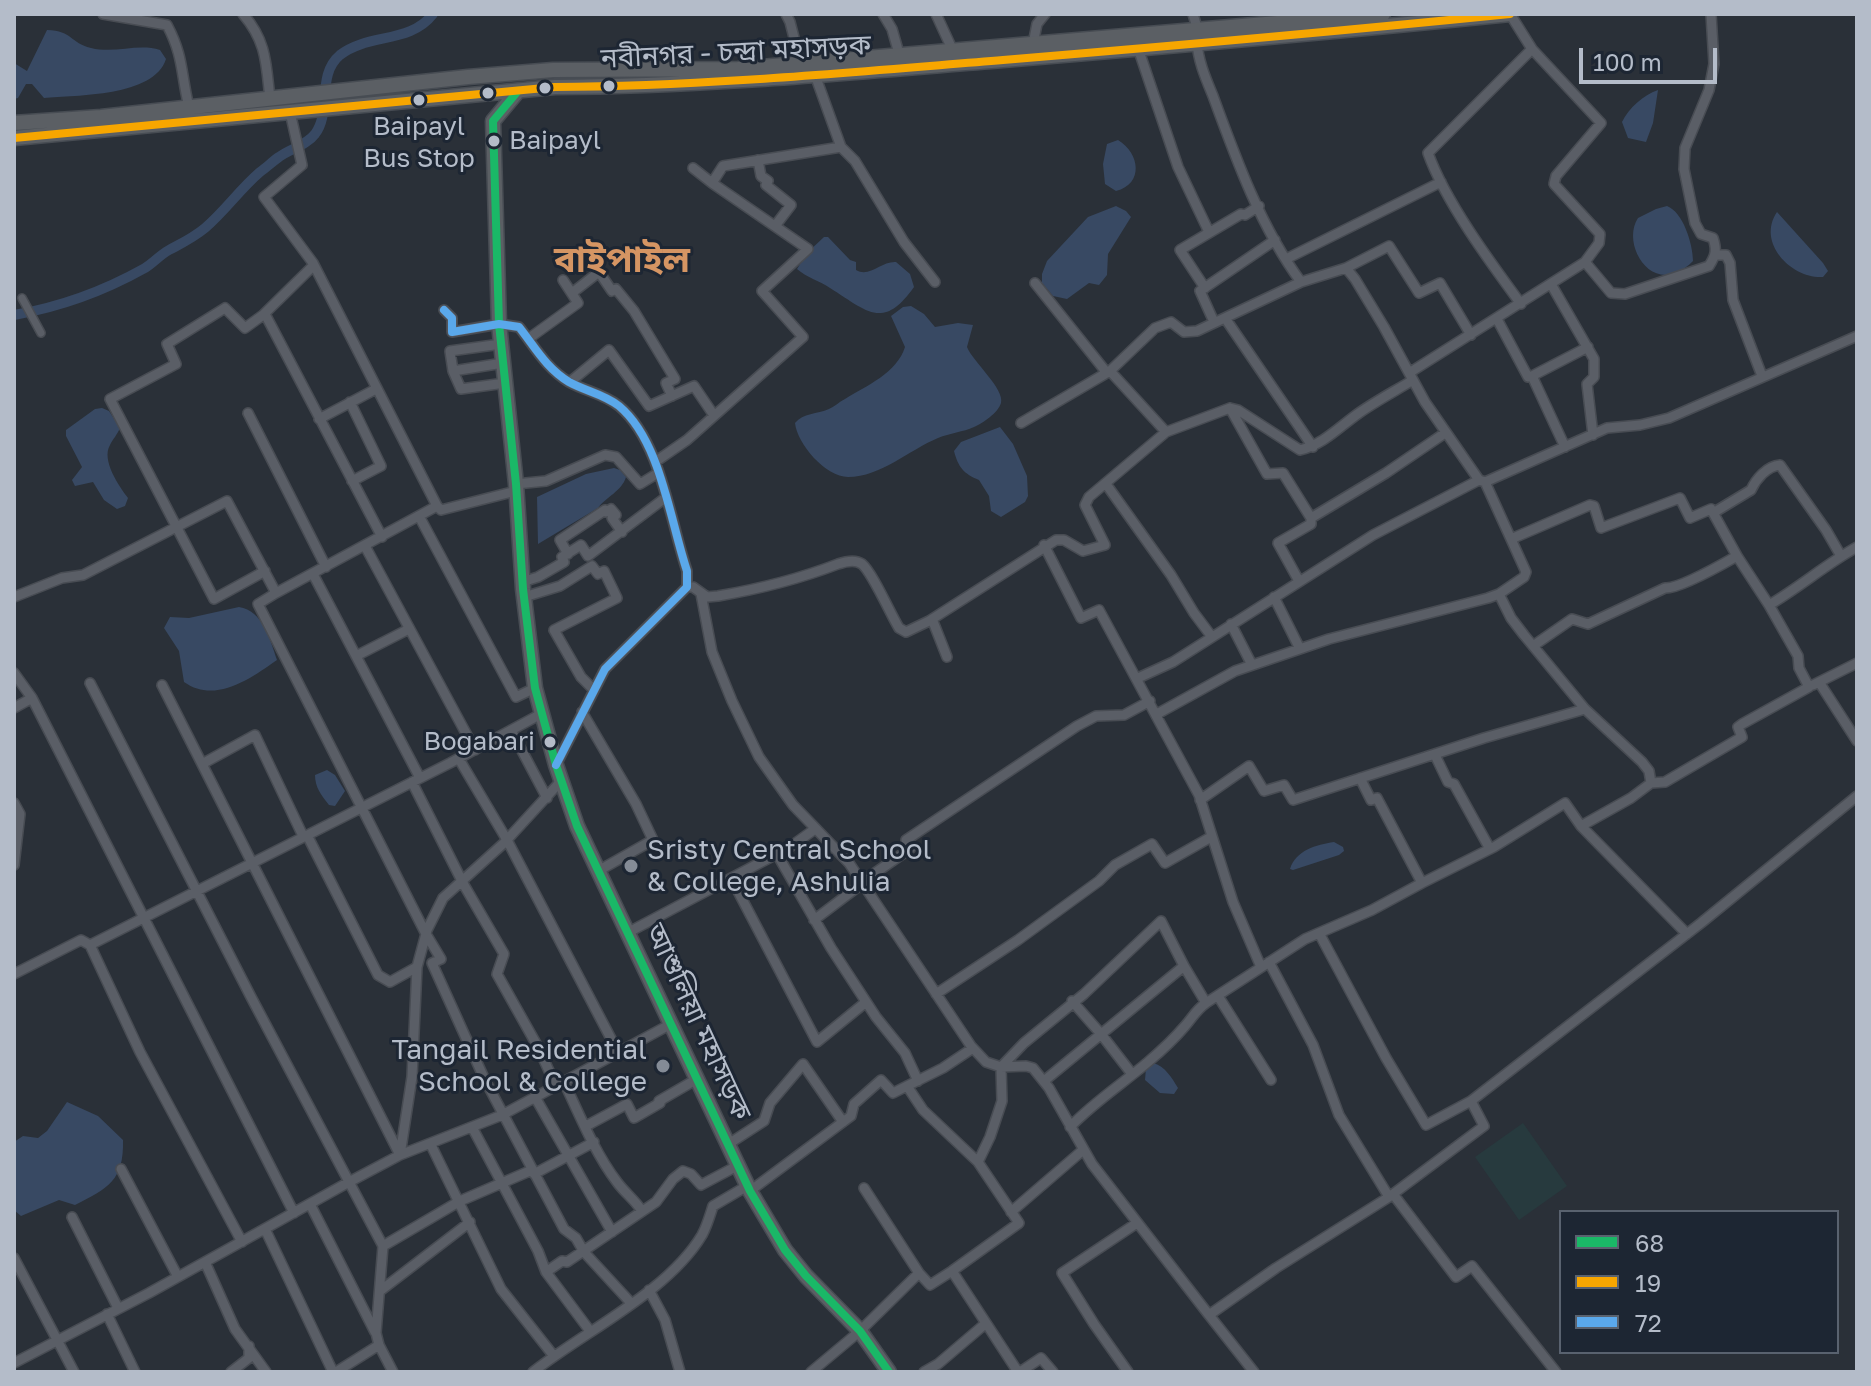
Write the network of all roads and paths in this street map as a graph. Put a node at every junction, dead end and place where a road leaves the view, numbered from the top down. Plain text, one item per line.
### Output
1 (103, 14) edge
2 (243, 14) edge
3 (786, 14) edge
4 (883, 14) edge
5 (936, 14) edge
6 (1045, 14) edge
7 (1193, 14) edge
8 (1383, 14) edge
9 (1510, 14) edge
10 (1711, 14) edge
11 (1332, 16) edge
12 (1198, 36) junction
13 (1033, 44) junction
14 (1138, 48) junction
15 (1532, 49) junction
16 (953, 51) junction
17 (900, 57) junction
18 (801, 65) junction
19 (815, 75) junction
20 (518, 91) junction
21 (278, 106) junction
22 (186, 108) junction
23 (14, 123) edge
24 (14, 138) edge
25 (841, 147) junction
26 (758, 160) junction
27 (693, 168) dead end
28 (1441, 182) junction
29 (712, 183) junction
30 (1259, 206) junction
31 (775, 226) junction
32 (1209, 232) junction
33 (1275, 240) junction
34 (1716, 255) junction
35 (1286, 259) junction
36 (1585, 262) junction
37 (314, 265) junction
38 (1346, 268) junction
39 (563, 280) dead end
40 (935, 282) dead end
41 (1301, 282) junction
42 (1035, 283) dead end
43 (1551, 284) junction
44 (1205, 288) junction
45 (572, 293) junction
46 (22, 298) dead end
47 (1521, 304) junction
48 (444, 310) dead end
49 (265, 314) junction
50 (1225, 318) junction
51 (1497, 319) junction
52 (1214, 322) junction
53 (499, 324) junction
54 (41, 333) dead end
55 (1471, 335) junction
56 (1857, 336) edge
57 (528, 339) junction
58 (501, 344) junction
59 (1588, 347) junction
60 (503, 363) junction
61 (453, 371) junction
62 (1109, 372) junction
63 (1411, 376) junction
64 (1532, 376) junction
65 (1762, 376) junction
66 (570, 382) junction
67 (505, 383) junction
68 (376, 389) junction
69 (672, 396) junction
70 (350, 402) junction
71 (1230, 408) junction
72 (248, 413) dead end
73 (713, 414) junction
74 (319, 419) junction
75 (1021, 423) dead end
76 (1166, 432) junction
77 (1445, 433) junction
78 (1593, 435) junction
79 (1313, 447) junction
80 (1565, 447) junction
81 (655, 462) junction
82 (658, 473) junction
83 (352, 481) junction
84 (1482, 481) junction
85 (1106, 484) junction
86 (516, 488) junction
87 (665, 498) junction
88 (437, 506) junction
89 (1713, 513) junction
90 (419, 516) junction
91 (1311, 518) junction
92 (177, 527) junction
93 (622, 532) junction
94 (382, 537) junction
95 (1511, 539) junction
96 (1044, 545) junction
97 (365, 546) junction
98 (1857, 547) edge
99 (568, 554) junction
100 (1737, 556) junction
101 (1841, 556) junction
102 (326, 567) junction
103 (265, 571) junction
104 (313, 574) junction
105 (1299, 581) junction
106 (687, 587) junction
107 (523, 589) junction
108 (276, 593) junction
109 (701, 594) junction
110 (1499, 594) junction
111 (14, 597) edge
112 (1274, 597) junction
113 (1769, 605) junction
114 (932, 619) junction
115 (1231, 624) junction
116 (409, 629) junction
117 (1212, 637) junction
118 (1533, 646) junction
119 (1300, 649) junction
120 (356, 656) junction
121 (947, 657) dead end
122 (1857, 663) edge
123 (1252, 665) junction
124 (14, 673) edge
125 (1138, 678) junction
126 (90, 683) dead end
127 (1814, 684) junction
128 (162, 685) dead end
129 (535, 688) junction
130 (594, 690) junction
131 (32, 698) junction
132 (1150, 701) junction
133 (14, 708) edge
134 (1585, 709) junction
135 (582, 712) junction
136 (541, 714) junction
137 (1157, 714) junction
138 (511, 730) junction
139 (1857, 741) edge
140 (475, 750) junction
141 (1435, 755) junction
142 (459, 759) junction
143 (202, 764) junction
144 (556, 765) junction
145 (1360, 778) junction
146 (416, 780) junction
147 (561, 781) junction
148 (1651, 783) junction
149 (1857, 796) edge
150 (547, 798) junction
151 (1200, 800) junction
152 (14, 803) edge
153 (363, 807) junction
154 (1581, 826) junction
155 (815, 829) junction
156 (305, 836) junction
157 (1211, 837) junction
158 (507, 840) junction
159 (1490, 849) junction
160 (777, 854) junction
161 (251, 863) junction
162 (14, 865) edge
163 (598, 871) junction
164 (731, 878) junction
165 (462, 882) junction
166 (862, 882) junction
167 (1422, 883) junction
168 (197, 890) junction
169 (143, 918) junction
170 (814, 920) junction
171 (627, 933) junction
172 (1319, 933) junction
173 (426, 934) junction
174 (1687, 934) junction
175 (90, 945) junction
176 (1265, 964) junction
177 (1184, 966) junction
178 (417, 967) junction
179 (14, 974) edge
180 (936, 994) junction
181 (1218, 996) junction
182 (1072, 1001) junction
183 (866, 1002) junction
184 (1206, 1003) junction
185 (671, 1024) junction
186 (1101, 1034) junction
187 (973, 1048) junction
188 (618, 1052) junction
189 (1001, 1067) junction
190 (1132, 1074) junction
191 (697, 1079) junction
192 (1271, 1080) dead end
193 (918, 1081) junction
194 (1044, 1081) junction
195 (560, 1084) junction
196 (907, 1086) junction
197 (535, 1097) junction
198 (1471, 1101) junction
199 (502, 1115) junction
200 (843, 1122) junction
201 (586, 1126) junction
202 (472, 1127) junction
203 (1070, 1127) junction
204 (594, 1142) junction
205 (431, 1145) junction
206 (727, 1145) junction
207 (1083, 1150) junction
208 (400, 1155) junction
209 (568, 1155) junction
210 (978, 1162) junction
211 (737, 1166) junction
212 (121, 1169) dead end
213 (533, 1172) junction
214 (349, 1182) junction
215 (501, 1183) junction
216 (749, 1188) junction
217 (864, 1188) dead end
218 (1391, 1195) junction
219 (460, 1201) junction
220 (310, 1204) junction
221 (642, 1211) junction
222 (1011, 1212) junction
223 (294, 1213) junction
224 (72, 1217) dead end
225 (470, 1222) junction
226 (1137, 1223) junction
227 (265, 1229) junction
228 (612, 1232) junction
229 (242, 1242) junction
230 (383, 1246) junction
231 (584, 1252) junction
232 (14, 1258) edge
233 (205, 1262) junction
234 (952, 1271) junction
235 (546, 1272) junction
236 (919, 1273) junction
237 (178, 1277) junction
238 (649, 1290) junction
239 (380, 1291) junction
240 (631, 1303) junction
241 (118, 1308) junction
242 (107, 1314) junction
243 (1209, 1315) junction
244 (985, 1324) junction
245 (590, 1331) junction
246 (860, 1331) junction
247 (376, 1333) junction
248 (57, 1341) junction
249 (379, 1345) junction
250 (249, 1346) junction
251 (553, 1355) junction
252 (14, 1363) edge
253 (74, 1372) edge
254 (135, 1372) edge
255 (231, 1372) edge
256 (266, 1372) edge
257 (334, 1372) edge
258 (393, 1372) edge
259 (533, 1372) edge
260 (680, 1372) edge
261 (811, 1372) edge
262 (889, 1372) edge
263 (924, 1372) edge
264 (1019, 1372) edge
265 (1053, 1372) edge
266 (1128, 1372) edge
267 (1254, 1372) edge
268 (1556, 1372) edge

1 - 22 street
2 - 21 street
3 - 18 street
4 - 17 street
5 - 16 street
6 - 13 street
7 - 12 street
8 - 11 highway, নবীনগর - চন্দ্রা মহাসড়ক
9 - 12 highway, নবীনগর - চন্দ্রা মহাসড়ক
9 - 15 street
10 - 34 street
11 - 12 highway, নবীনগর - চন্দ্রা মহাসড়ক
12 - 13 highway, নবীনগর - চন্দ্রা মহাসড়ক
12 - 14 highway, নবীনগর - চন্দ্রা মহাসড়ক
12 - 30 street
13 - 16 highway, নবীনগর - চন্দ্রা মহাসড়ক
14 - 19 highway, নবীনগর - চন্দ্রা মহাসড়ক
14 - 32 street
15 - 28 street
15 - 36 street
16 - 17 highway, নবীনগর - চন্দ্রা মহাসড়ক
17 - 18 highway, নবীনগর - চন্দ্রা মহাসড়ক
18 - 21 highway, নবীনগর - চন্দ্রা মহাসড়ক
19 - 20 highway, নবীনগর - চন্দ্রা মহাসড়ক
19 - 25 street
20 - 21 highway, নবীনগর - চন্দ্রা মহাসড়ক
20 - 53 highway, আশুলিয়া মহাসড়ক
21 - 22 highway, নবীনগর - চন্দ্রা মহাসড়ক
21 - 24 highway, নবীনগর - চন্দ্রা মহাসড়ক
21 - 37 street
22 - 23 highway, নবীনগর - চন্দ্রা মহাসড়ক
25 - 26 street
25 - 40 street
26 - 29 street
26 - 31 street
27 - 29 street
28 - 35 street
28 - 47 street
29 - 31 street
30 - 32 street
30 - 33 street
31 - 73 street
32 - 44 street
33 - 35 street
33 - 44 street
34 - 36 street
34 - 65 street
35 - 41 street
36 - 43 street
37 - 49 street
37 - 68 street
38 - 41 street
38 - 55 street
38 - 63 street
39 - 45 street
41 - 50 street
42 - 62 street
43 - 47 street
43 - 59 street
44 - 52 street
45 - 57 street
45 - 69 street
46 - 54 street
47 - 51 street
48 - 53 street
49 - 74 street
49 - 92 street
50 - 52 street
50 - 79 street
51 - 55 street
51 - 64 street
52 - 62 street
53 - 57 street
53 - 58 highway, আশুলিয়া মহাসড়ক
55 - 63 street
56 - 65 street
57 - 66 street
58 - 60 highway, আশুলিয়া মহাসড়ক
58 - 61 street
59 - 64 street
59 - 78 street
60 - 61 street
60 - 67 highway, আশুলিয়া মহাসড়ক
61 - 67 street
62 - 75 street
62 - 76 street
63 - 77 street
63 - 79 street
64 - 80 street
65 - 78 street
66 - 69 street
66 - 81 street
67 - 86 highway, আশুলিয়া মহাসড়ক
68 - 70 street
68 - 88 street
69 - 73 street
70 - 74 street
70 - 83 street
71 - 76 street
71 - 79 street
71 - 91 street
72 - 102 street
73 - 81 street
74 - 83 street
76 - 85 street
77 - 84 street
77 - 91 street
78 - 80 street
80 - 84 street
81 - 82 street
82 - 86 street
82 - 87 street
83 - 94 street
84 - 95 street
84 - 105 street
85 - 96 street
85 - 117 street
86 - 88 street
86 - 107 highway, আশুলিয়া মহাসড়ক
87 - 93 street
87 - 106 street
88 - 90 street
89 - 95 street
89 - 100 street
89 - 101 street
90 - 94 street
90 - 129 street
91 - 105 street
92 - 103 street
92 - 103 street
92 - 111 street
93 - 99 street
93 - 99 street
94 - 97 street
95 - 110 street
96 - 114 street
96 - 125 street
97 - 102 street
97 - 116 street
98 - 101 street
99 - 107 street
100 - 113 street
100 - 118 street
101 - 113 street
102 - 104 street
103 - 108 street
104 - 108 street
104 - 120 street
105 - 112 street
106 - 109 street
106 - 130 street
107 - 129 highway, আশুলিয়া মহাসড়ক
107 - 130 street
108 - 153 street
109 - 114 street
109 - 155 street
110 - 118 street
110 - 119 street
112 - 115 street
112 - 119 street
113 - 127 street
114 - 121 street
115 - 117 street
115 - 123 street
116 - 120 street
116 - 140 street
117 - 125 street
118 - 134 street
119 - 123 street
120 - 146 street
122 - 127 street
123 - 137 street
124 - 131 street
125 - 132 street
126 - 168 street
127 - 139 street
127 - 148 street
128 - 143 street
129 - 136 highway, আশুলিয়া মহাসড়ক
130 - 135 street
131 - 133 street
131 - 169 street
132 - 137 street
132 - 166 street
134 - 141 street
134 - 148 street
135 - 144 street
135 - 163 street
136 - 138 street
136 - 144 highway, আশুলিয়া মহাসড়ক
137 - 151 street
138 - 140 street
138 - 150 street
140 - 142 street
141 - 145 street
141 - 159 street
142 - 146 street
142 - 158 street
143 - 156 street
143 - 161 street
144 - 147 highway, আশুলিয়া মহাসড়ক
145 - 151 street
145 - 167 street
146 - 153 street
146 - 165 street
147 - 150 street
147 - 163 highway, আশুলিয়া মহাসড়ক
148 - 154 street
149 - 174 street
150 - 158 street
151 - 157 street
152 - 162 street
153 - 156 street
153 - 173 street
154 - 159 street
154 - 174 street
155 - 160 street
155 - 166 street
156 - 161 street
156 - 178 street
157 - 176 street
157 - 180 street
158 - 165 street
158 - 188 street
159 - 167 street
160 - 164 street
160 - 170 street
161 - 168 street
161 - 208 street
163 - 171 highway, আশুলিয়া মহাসড়ক
164 - 171 street
164 - 183 street
165 - 173 street
165 - 195 street
166 - 170 street
166 - 180 street
167 - 172 street
168 - 169 street
168 - 214 street
169 - 175 street
169 - 223 street
170 - 183 street
171 - 185 highway, আশুলিয়া মহাসড়ক
172 - 176 street
172 - 198 street
173 - 178 street
173 - 199 street
174 - 198 street
175 - 179 street
175 - 229 street
176 - 181 street
176 - 218 street
177 - 182 street
177 - 184 street
177 - 186 street
178 - 208 street
180 - 187 street
181 - 184 street
181 - 192 street
182 - 186 street
182 - 189 street
183 - 193 street
184 - 190 street
185 - 188 street
185 - 191 highway, আশুলিয়া মহাসড়ক
186 - 190 street
186 - 194 street
187 - 189 street
187 - 193 street
188 - 195 street
189 - 194 street
189 - 210 street
190 - 203 street
191 - 201 street
191 - 206 highway, আশুলিয়া মহাসড়ক
193 - 196 street
194 - 203 street
195 - 197 street
195 - 201 street
196 - 200 street
196 - 210 street
197 - 199 street
197 - 209 street
198 - 218 street
199 - 202 street
199 - 213 street
200 - 206 street
200 - 216 street
201 - 204 street
202 - 205 street
202 - 215 street
203 - 207 street
204 - 209 street
204 - 221 street
205 - 208 street
205 - 219 street
206 - 211 highway, আশুলিয়া মহাসড়ক
207 - 222 street
207 - 226 street
208 - 214 street
209 - 213 street
209 - 228 street
210 - 222 street
211 - 216 highway, আশুলিয়া মহাসড়ক
211 - 221 street
212 - 237 street
213 - 215 street
213 - 231 street
214 - 220 street
214 - 230 street
215 - 219 street
215 - 235 street
216 - 238 street
216 - 246 highway, আশুলিয়া মহাসড়ক
217 - 236 street
218 - 243 street
218 - 268 street
219 - 225 street
219 - 230 street
220 - 223 street
220 - 247 street
221 - 228 street
222 - 234 street
223 - 227 street
224 - 241 street
225 - 239 street
225 - 251 street
226 - 243 street
226 - 266 street
227 - 229 street
227 - 257 street
228 - 231 street
229 - 233 street
230 - 239 street
231 - 235 street
231 - 240 street
232 - 248 street
233 - 237 street
233 - 250 street
234 - 236 street
234 - 244 street
235 - 245 street
236 - 246 street
237 - 241 street
238 - 240 street
238 - 260 street
239 - 247 street
240 - 245 street
241 - 242 street
242 - 248 street
242 - 254 street
243 - 267 street
244 - 263 street
244 - 264 street
245 - 251 street
246 - 261 street
246 - 262 highway, আশুলিয়া মহাসড়ক
247 - 249 street
248 - 252 street
248 - 253 street
249 - 257 street
249 - 258 street
250 - 255 street
250 - 256 street
251 - 259 street
264 - 265 street

